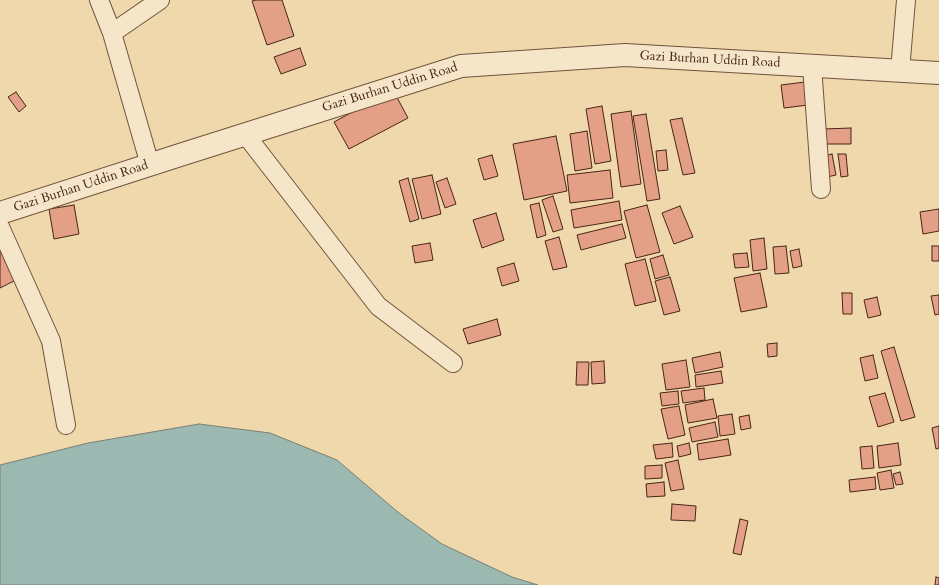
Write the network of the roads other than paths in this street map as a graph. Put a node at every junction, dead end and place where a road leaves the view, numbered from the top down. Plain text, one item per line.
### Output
1 (99, 0) edge
2 (160, 0) edge
3 (906, 0) edge
4 (112, 33) junction
5 (812, 66) junction
6 (900, 71) junction
7 (939, 73) edge
8 (245, 134) junction
9 (150, 164) junction
10 (821, 190) dead end
11 (0, 213) edge
12 (0, 227) edge
13 (453, 363) dead end
14 (66, 425) dead end

1 - 4 street
2 - 4 street
3 - 6 street
4 - 9 street
5 - 6 street, Gazi Burhan Uddin Road
5 - 8 street, Gazi Burhan Uddin Road
5 - 10 street
6 - 7 street, Gazi Burhan Uddin Road
8 - 9 street, Gazi Burhan Uddin Road
8 - 13 street
9 - 11 street, Gazi Burhan Uddin Road
12 - 14 street

